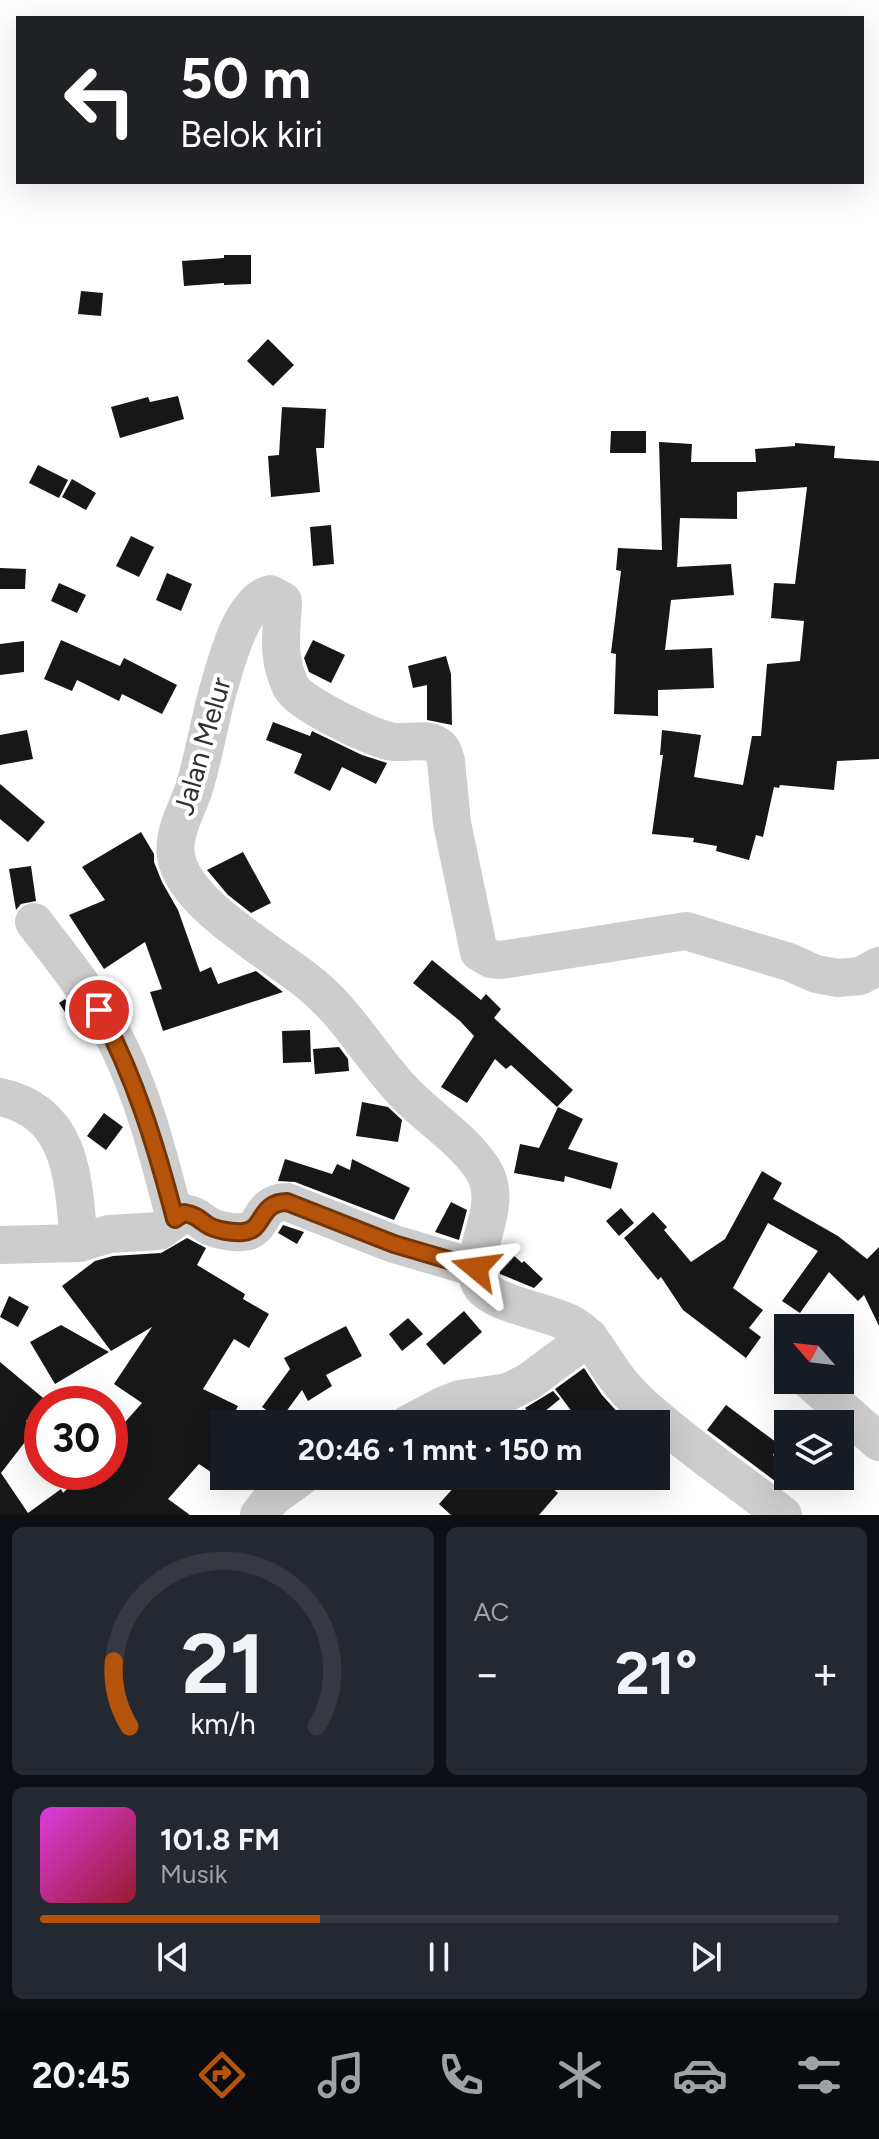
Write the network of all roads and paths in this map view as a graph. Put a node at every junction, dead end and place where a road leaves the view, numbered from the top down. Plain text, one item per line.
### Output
1 (34, 922) dead end
2 (879, 966) edge
3 (0, 1097) edge
4 (175, 1219) junction
5 (79, 1243) junction
6 (0, 1245) edge
7 (476, 1268) junction
8 (589, 1337) junction
9 (825, 1394) edge
10 (434, 1410) edge
11 (879, 1442) edge
12 (283, 1490) edge
13 (259, 1515) edge
14 (783, 1515) edge

1 - 4 street
2 - 7 street, Jalan Melur
3 - 5 street
4 - 5 street
4 - 7 street
5 - 6 street
7 - 8 street
8 - 10 street
8 - 14 street
9 - 11 street
12 - 13 street

